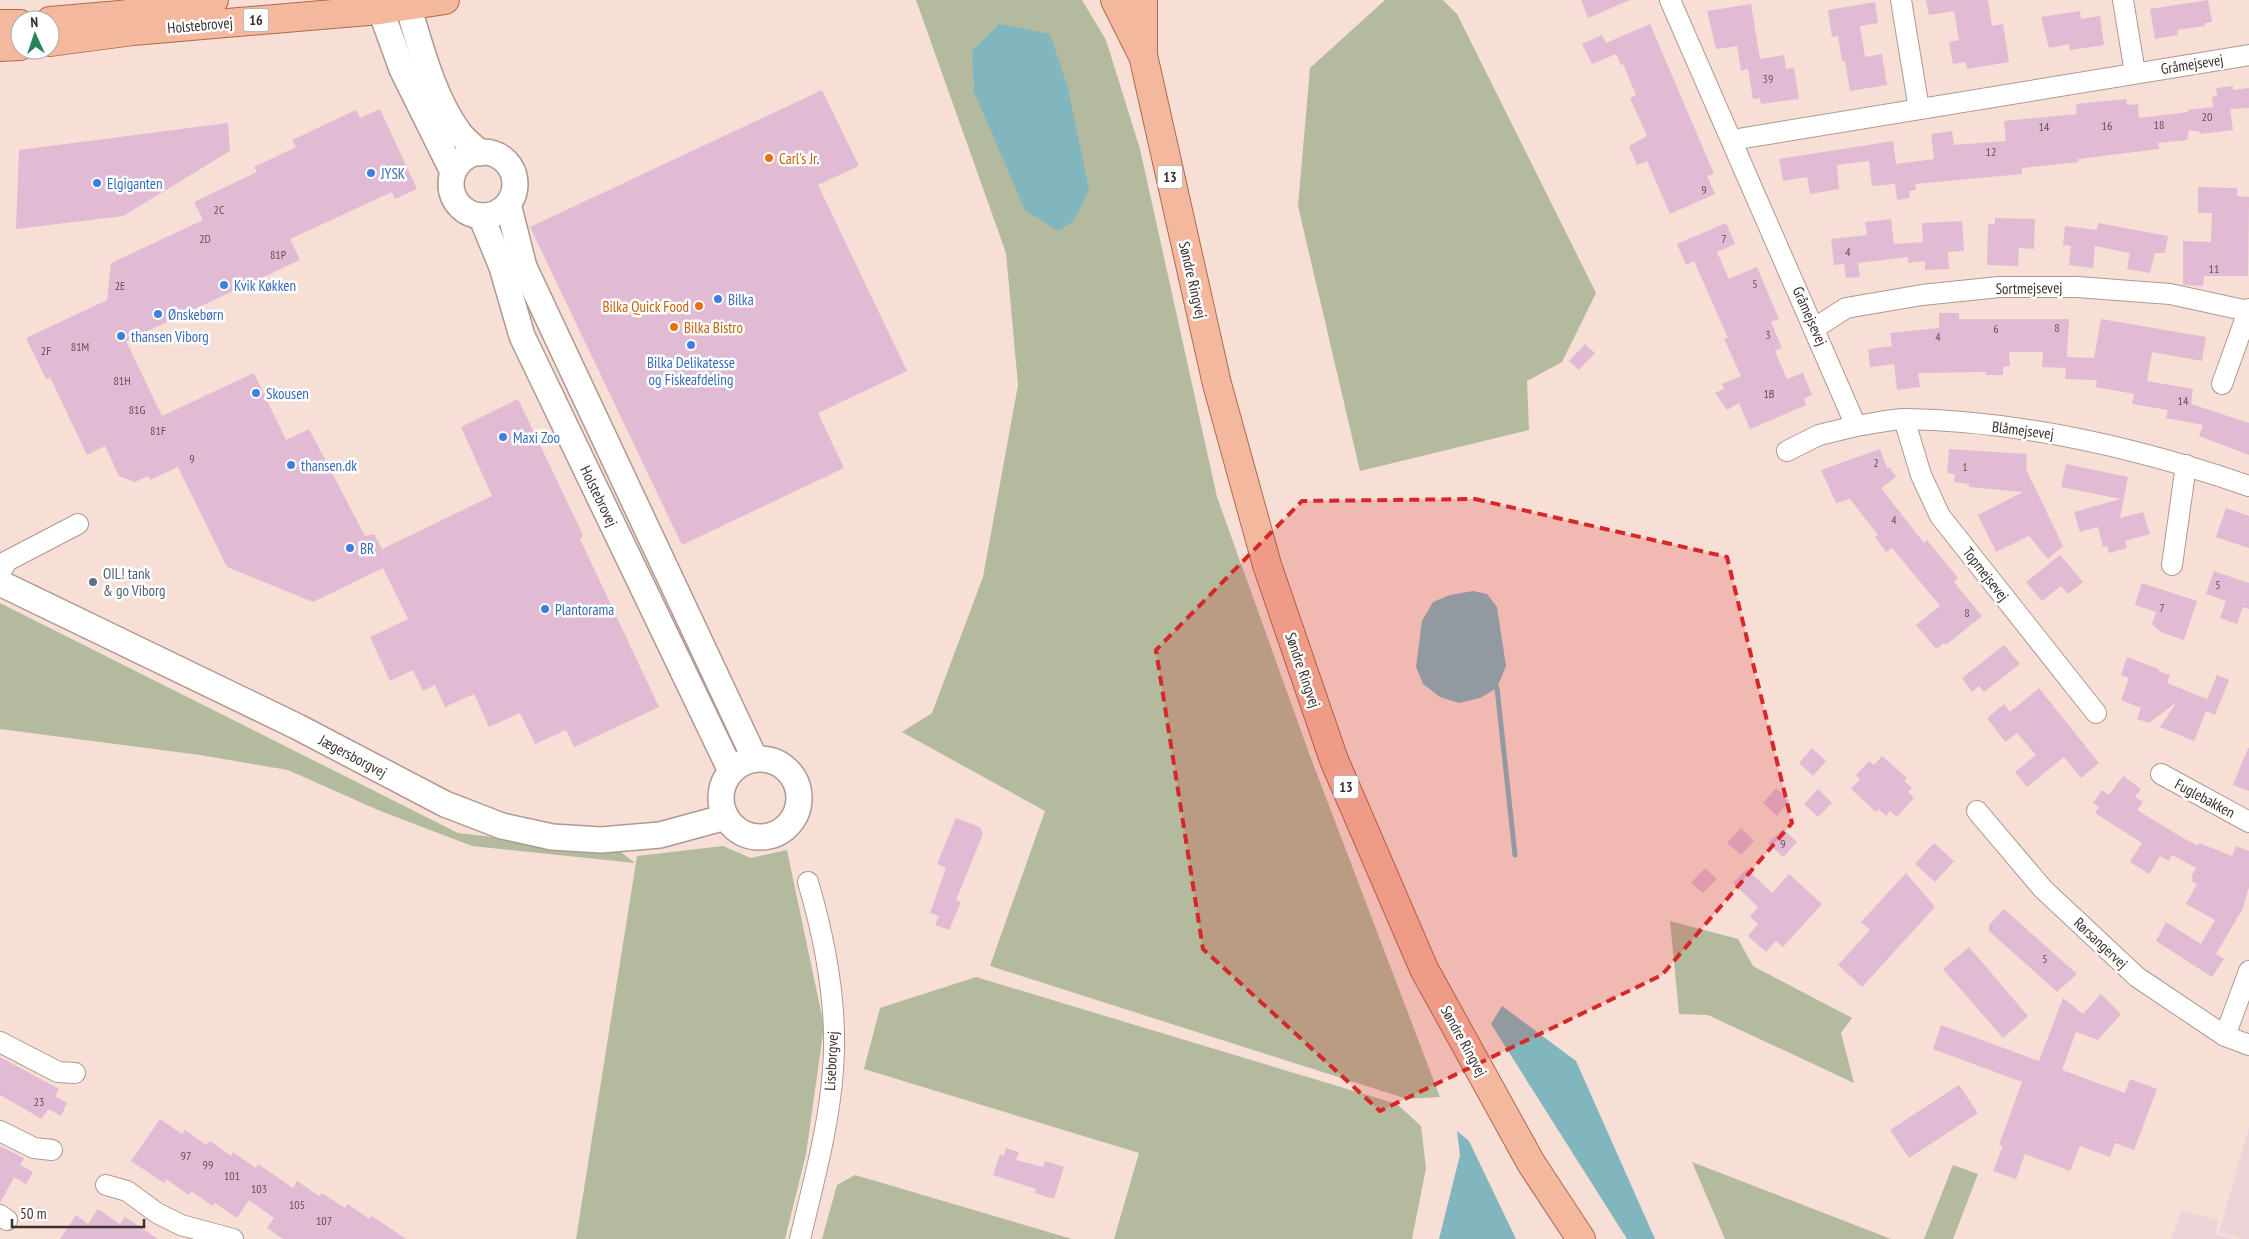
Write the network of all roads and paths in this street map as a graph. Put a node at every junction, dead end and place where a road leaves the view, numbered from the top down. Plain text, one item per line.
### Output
1 (214, 0) edge
2 (445, 0) edge
3 (1115, 0) edge
4 (1143, 0) edge
5 (1670, 0) edge
6 (1901, 0) edge
7 (2123, 0) edge
8 (407, 3) edge
9 (379, 5) edge
10 (60, 20) edge
11 (60, 41) edge
12 (2249, 54) edge
13 (1143, 55) junction
14 (2135, 73) junction
15 (1919, 109) junction
16 (1732, 140) junction
17 (480, 153) junction
18 (453, 172) junction
19 (508, 204) junction
20 (481, 216) junction
21 (2249, 310) edge
22 (1816, 328) junction
23 (2222, 384) dead end
24 (1904, 419) junction
25 (1856, 426) junction
26 (1787, 451) dead end
27 (2186, 465) junction
28 (2249, 486) edge
29 (78, 524) dead end
30 (2172, 565) dead end
31 (0, 573) edge
32 (0, 583) edge
33 (2096, 714) dead end
34 (754, 759) junction
35 (731, 771) junction
36 (2162, 774) dead end
37 (1977, 810) dead end
38 (726, 817) junction
39 (2249, 822) edge
40 (808, 882) dead end
41 (2249, 972) edge
42 (2225, 1036) junction
43 (0, 1042) edge
44 (2249, 1045) edge
45 (75, 1073) dead end
46 (0, 1131) edge
47 (52, 1150) dead end
48 (106, 1185) dead end
49 (233, 1239) edge
50 (800, 1239) edge
51 (1582, 1239) edge

1 - 10 main road, Holstebrovej
2 - 8 main road, Holstebrovej / 16
3 - 13 main road, Søndre Ringvej / 13
4 - 13 main road, Søndre Ringvej / 13
5 - 16 street, Gråmejsevej
6 - 15 street
7 - 14 street
8 - 9 main road, Holstebrovej / 16
8 - 17 street
9 - 11 main road, Holstebrovej / 16
9 - 18 street
12 - 14 street, Gråmejsevej
13 - 51 main road, Søndre Ringvej / 13
14 - 15 street, Gråmejsevej
15 - 16 street, Gråmejsevej
16 - 22 street, Gråmejsevej
17 - 18 street
17 - 19 street
18 - 20 street
19 - 20 street
19 - 34 street, Holstebrovej
20 - 35 street, Holstebrovej
21 - 22 street, Sortmejsevej
21 - 23 street, Sortmejsevej
22 - 25 street, Gråmejsevej
24 - 25 street, Blåmejsevej
24 - 27 street, Blåmejsevej
24 - 33 street, Topmejsevej
25 - 26 street
27 - 28 street, Blåmejsevej
27 - 30 street
29 - 31 street
32 - 38 street, Jægersborgvej
34 - 35 street
34 - 38 street
35 - 38 street
36 - 39 street, Fuglebakken
37 - 42 street, Rørsangervej
40 - 50 street, Liseborgvej
41 - 42 street
42 - 44 street, Rørsangervej
43 - 45 street
46 - 47 street
48 - 49 street

